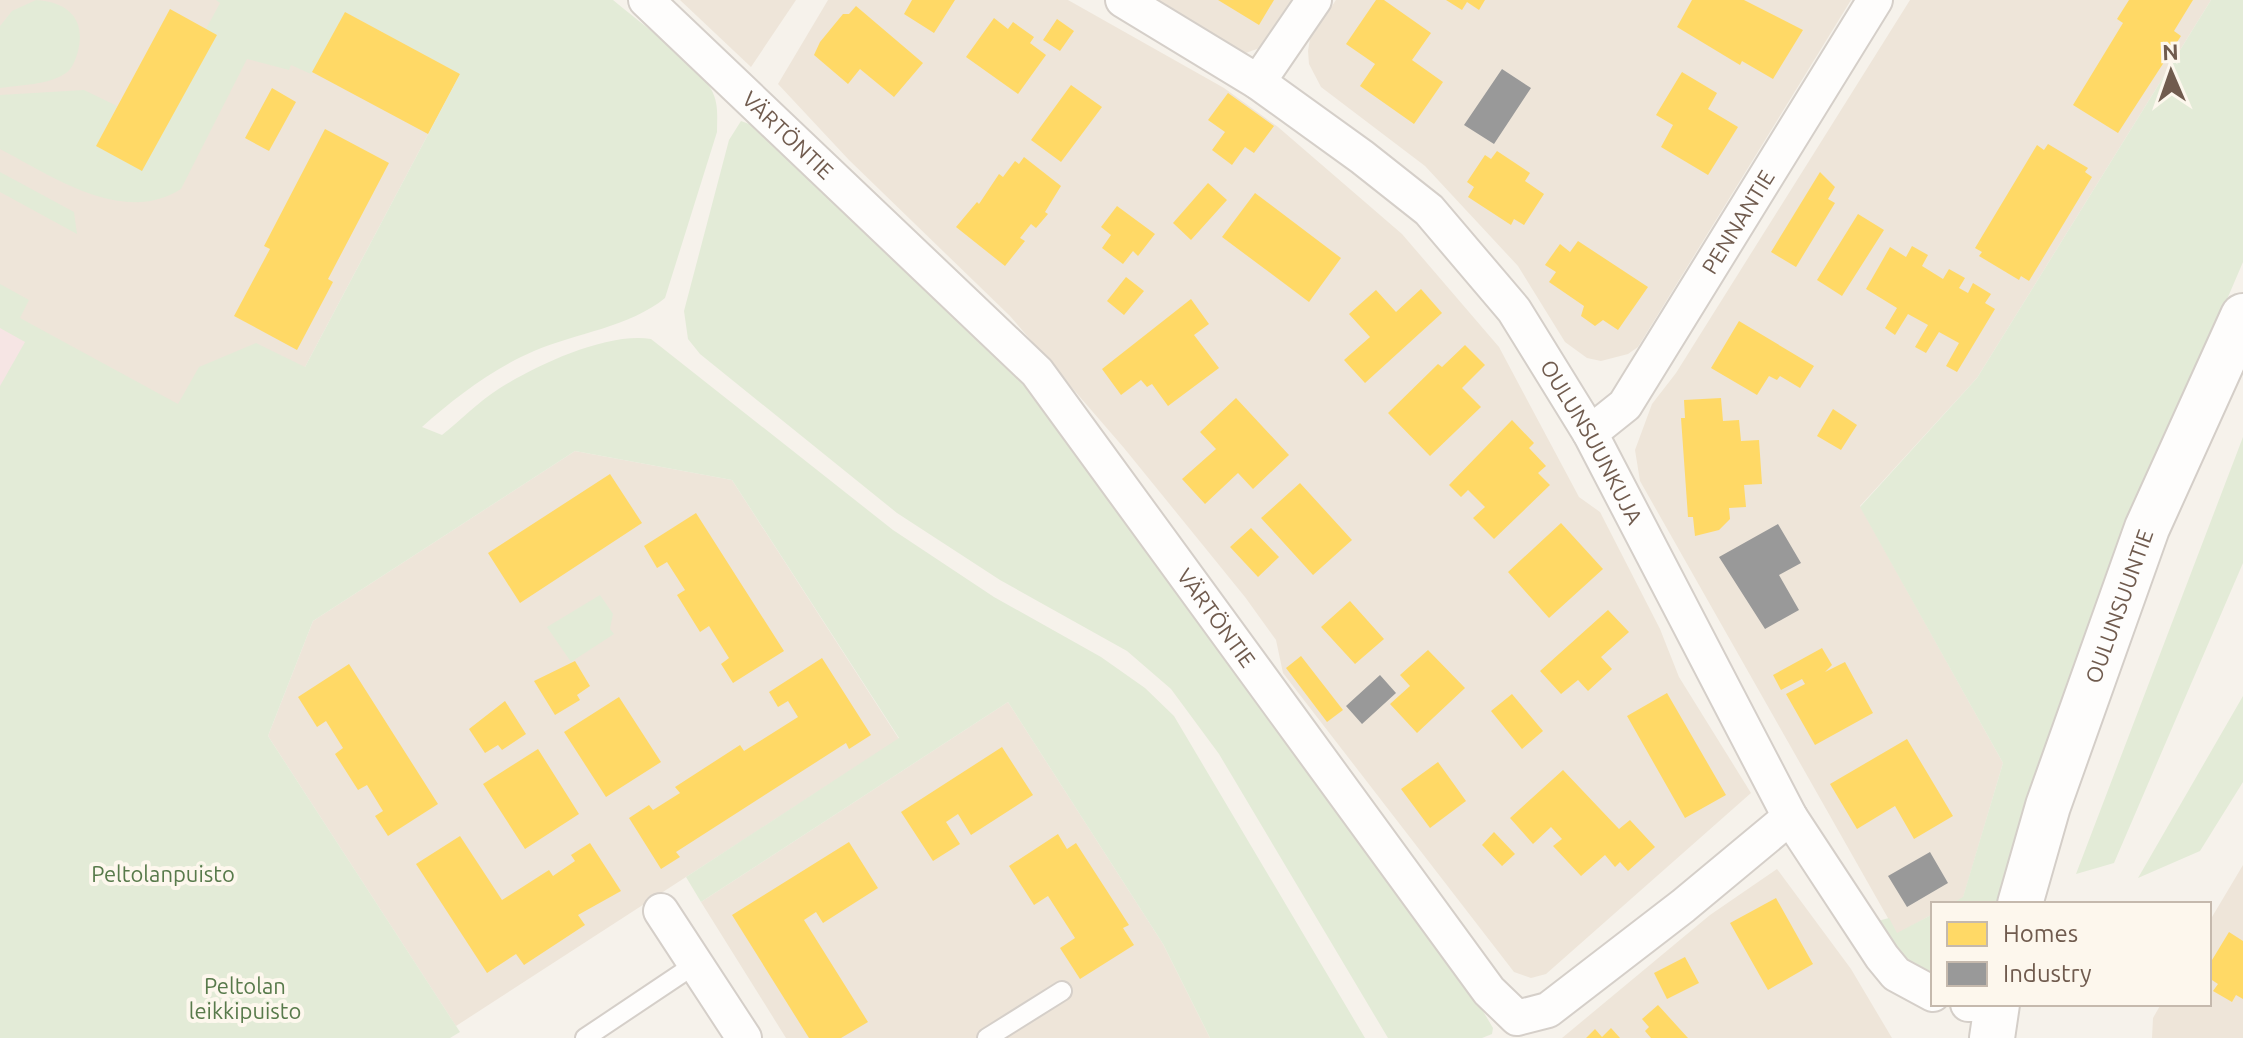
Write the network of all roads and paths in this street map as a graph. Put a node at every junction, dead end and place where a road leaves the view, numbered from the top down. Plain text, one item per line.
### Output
1 (646, 0) edge
2 (1123, 0) edge
3 (1314, 0) edge
4 (1875, 0) edge
5 (1258, 82) junction
6 (2243, 316) edge
7 (1590, 433) junction
8 (1790, 817) junction
9 (2021, 902) edge
10 (661, 911) dead end
11 (697, 963) junction
12 (1062, 991) dead end
13 (1931, 993) edge
14 (1997, 1006) edge
15 (585, 1038) edge
16 (744, 1038) edge
17 (987, 1038) edge
18 (1992, 1038) edge

1 - 8 street, VÄRTÖNTIE
2 - 5 street, OULUNSUUNKUJA
3 - 5 street
4 - 7 street, PENNANTIE
5 - 7 street, OULUNSUUNKUJA
6 - 9 main road, OULUNSUUNTIE
7 - 8 street, OULUNSUUNKUJA
8 - 13 street, OULUNSUUNKUJA
10 - 11 street
11 - 15 lane
11 - 16 street
12 - 17 lane
14 - 18 main road

